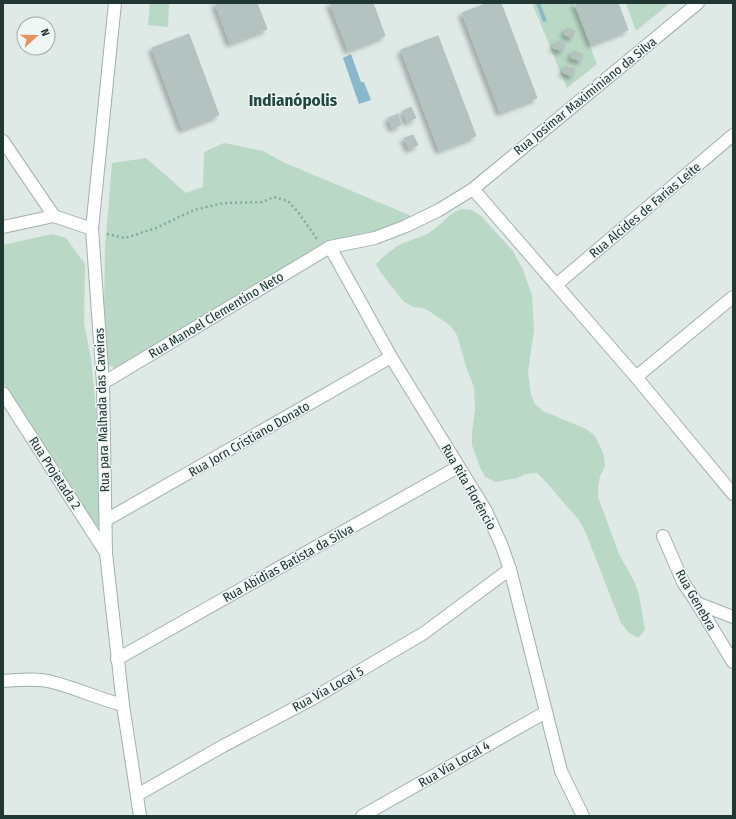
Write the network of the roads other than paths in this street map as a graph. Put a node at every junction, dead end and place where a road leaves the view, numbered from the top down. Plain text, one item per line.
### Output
1 (116, 3) edge
2 (698, 3) edge
3 (733, 135) edge
4 (3, 141) edge
5 (473, 189) junction
6 (54, 216) junction
7 (93, 225) junction
8 (3, 226) edge
9 (327, 249) junction
10 (556, 286) junction
11 (733, 297) edge
12 (392, 357) junction
13 (636, 377) junction
14 (103, 383) junction
15 (3, 393) edge
16 (458, 467) junction
17 (729, 481) edge
18 (733, 494) edge
19 (106, 520) junction
20 (663, 536) dead end
21 (106, 553) junction
22 (510, 569) junction
23 (697, 603) junction
24 (733, 617) edge
25 (117, 659) junction
26 (733, 662) edge
27 (3, 681) edge
28 (123, 705) junction
29 (546, 712) junction
30 (137, 794) junction
31 (140, 816) edge
32 (362, 816) edge
33 (583, 816) edge

1 - 7 street, Rua para Malhada das Caveiras
2 - 5 street, Rua Josimar Maximiniano da Silva
3 - 10 street, Rua Alcides de Farias Leite
4 - 6 street
5 - 9 street, Rua Josimar Maximiniano da Silva
5 - 10 street
6 - 7 street
6 - 8 street
7 - 14 street, Rua para Malhada das Caveiras
9 - 12 street, Rua Rita Florêncio
9 - 14 street, Rua Manoel Clementino Neto
10 - 13 street
11 - 13 street
12 - 16 street, Rua Rita Florêncio
12 - 19 street, Rua Jorn Cristiano Donato
13 - 17 street
14 - 19 street, Rua para Malhada das Caveiras
15 - 21 street, Rua Projetada 2
16 - 22 street, Rua Rita Florêncio
16 - 25 street, Rua Abidias Batista da Silva
17 - 18 street
19 - 21 street, Rua para Malhada das Caveiras
20 - 23 street, Rua Genebra
21 - 25 street, Rua para Malhada das Caveiras
22 - 29 street, Rua Rita Florêncio
22 - 30 street, Rua Via Local 5
23 - 24 street
23 - 26 street, Rua Genebra
25 - 28 street, Rua para Malhada das Caveiras
27 - 28 street
28 - 30 street, Rua para Malhada das Caveiras
29 - 32 street, Rua Via Local 4
29 - 33 street, Rua Rita Florêncio
30 - 31 street, Rua para Malhada das Caveiras

